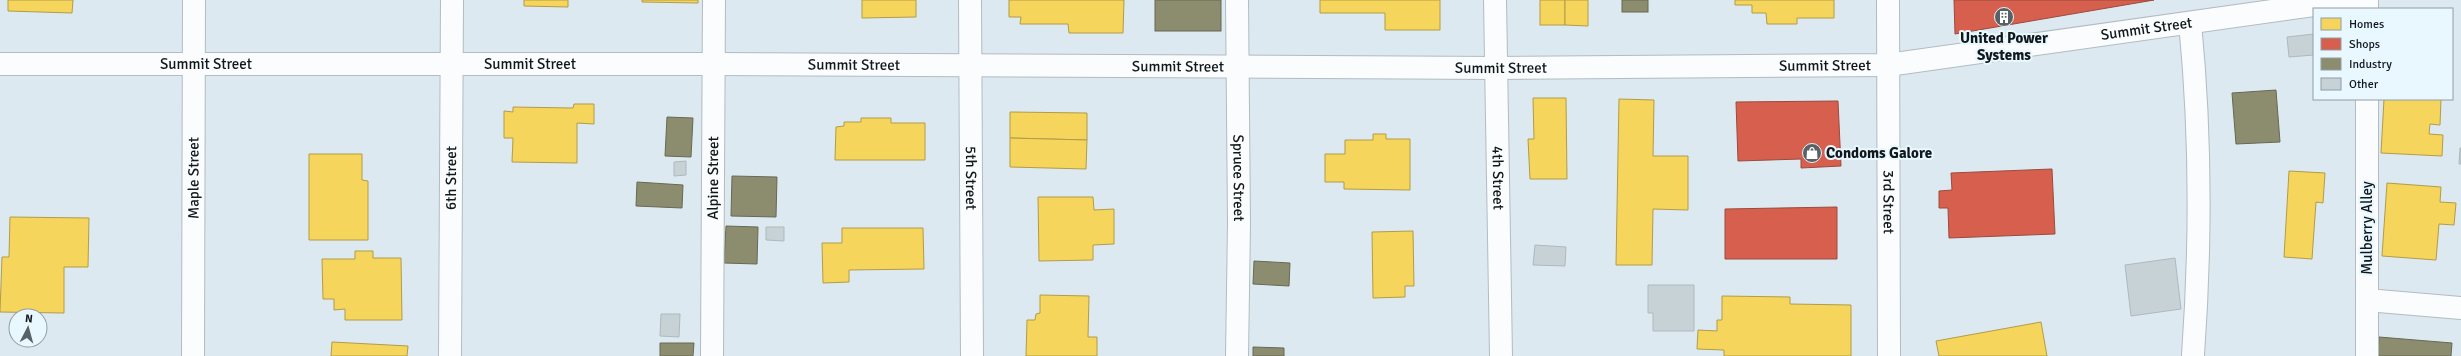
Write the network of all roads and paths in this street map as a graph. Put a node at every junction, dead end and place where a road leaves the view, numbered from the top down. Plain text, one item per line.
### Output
1 (194, 0) edge
2 (452, 0) edge
3 (714, 0) edge
4 (970, 0) edge
5 (1237, 0) edge
6 (1495, 0) edge
7 (1888, 0) edge
8 (2350, 0) edge
9 (2190, 23) junction
10 (0, 64) edge
11 (194, 64) junction
12 (452, 64) junction
13 (714, 64) junction
14 (970, 65) junction
15 (1888, 65) junction
16 (1238, 66) junction
17 (1495, 68) junction
18 (2367, 100) edge
19 (2367, 300) junction
20 (2461, 308) edge
21 (2193, 355) edge
22 (193, 356) edge
23 (450, 356) edge
24 (712, 356) edge
25 (972, 356) edge
26 (1237, 356) edge
27 (1501, 356) edge
28 (1889, 356) edge
29 (2367, 356) edge

1 - 11 street, Maple Street
2 - 12 street, 6th Street
3 - 13 street, Alpine Street
4 - 14 street, 5th Street
5 - 16 street, Spruce Street
6 - 17 street, 4th Street
7 - 15 street, 3rd Street
8 - 9 street, Summit Street
9 - 15 street, Summit Street
9 - 21 street
10 - 11 street, Summit Street
11 - 12 street, Summit Street
11 - 22 street, Maple Street
12 - 13 street, Summit Street
12 - 23 street, 6th Street
13 - 14 street, Summit Street
13 - 24 street, Alpine Street
14 - 16 street, Summit Street
14 - 25 street, 5th Street
15 - 17 street, Summit Street
15 - 28 street, 3rd Street
16 - 17 street, Summit Street
16 - 26 street, Spruce Street
17 - 27 street, 4th Street
18 - 19 street, Mulberry Alley
19 - 20 street
19 - 29 street, Mulberry Alley

